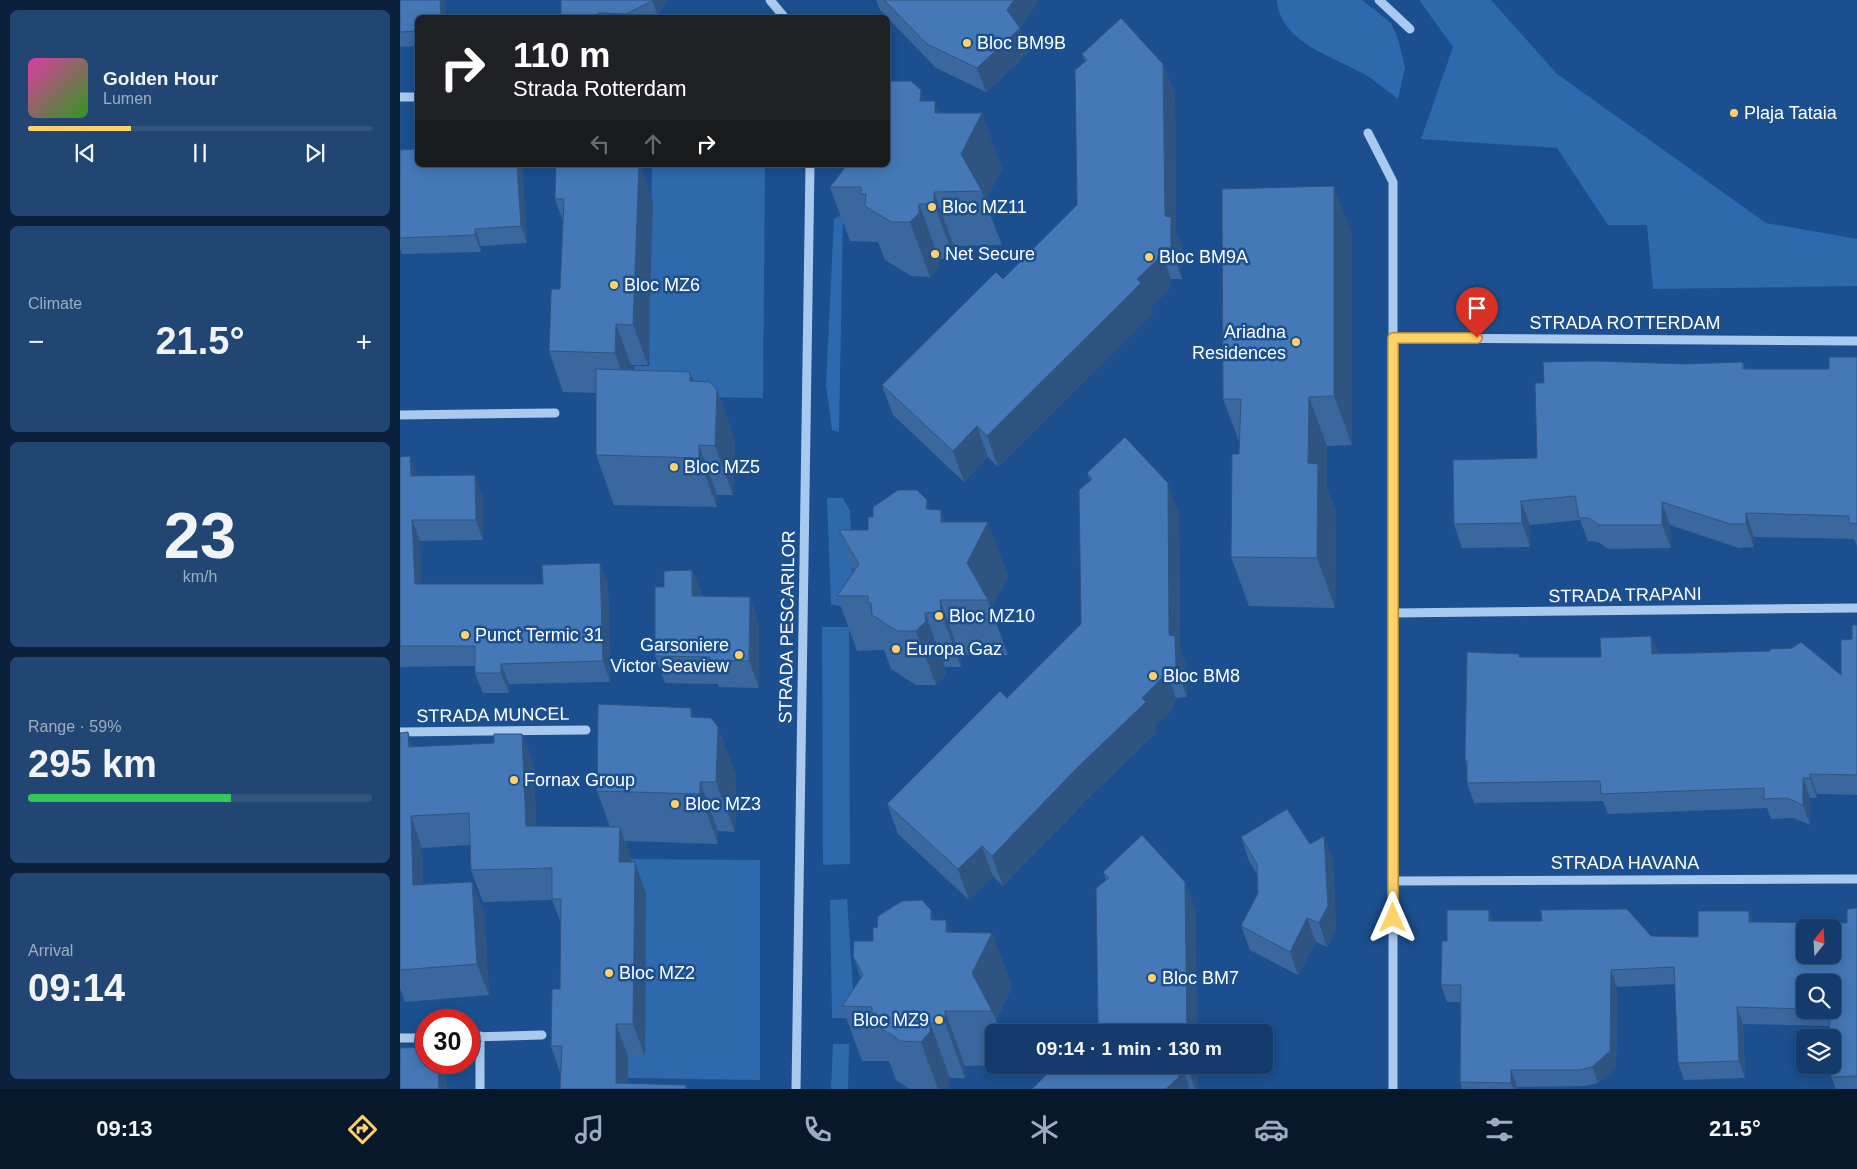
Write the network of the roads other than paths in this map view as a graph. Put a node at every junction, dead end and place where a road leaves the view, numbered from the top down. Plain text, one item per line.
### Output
1 (770, 0) edge
2 (1380, 0) edge
3 (782, 15) edge
4 (1410, 30) dead end
5 (400, 97) edge
6 (415, 97) edge
7 (1368, 133) dead end
8 (810, 167) edge
9 (1393, 338) junction
10 (1857, 341) edge
11 (556, 413) dead end
12 (400, 415) edge
13 (1857, 608) edge
14 (1393, 613) junction
15 (586, 730) dead end
16 (400, 732) edge
17 (1857, 879) edge
18 (1393, 881) junction
19 (542, 1035) dead end
20 (480, 1036) edge
21 (400, 1038) edge
22 (415, 1038) edge
23 (480, 1074) edge
24 (480, 1089) edge
25 (796, 1089) edge
26 (1393, 1089) edge

1 - 3 street
2 - 4 street
5 - 6 street
7 - 9 street
8 - 25 street, STRADA PESCARILOR
9 - 10 street, STRADA ROTTERDAM
9 - 14 street
11 - 12 street
13 - 14 street, STRADA TRAPANI
14 - 18 street
15 - 16 street, STRADA MUNCEL
17 - 18 street, STRADA HAVANA
18 - 26 street
19 - 20 street
21 - 22 street
23 - 24 street

